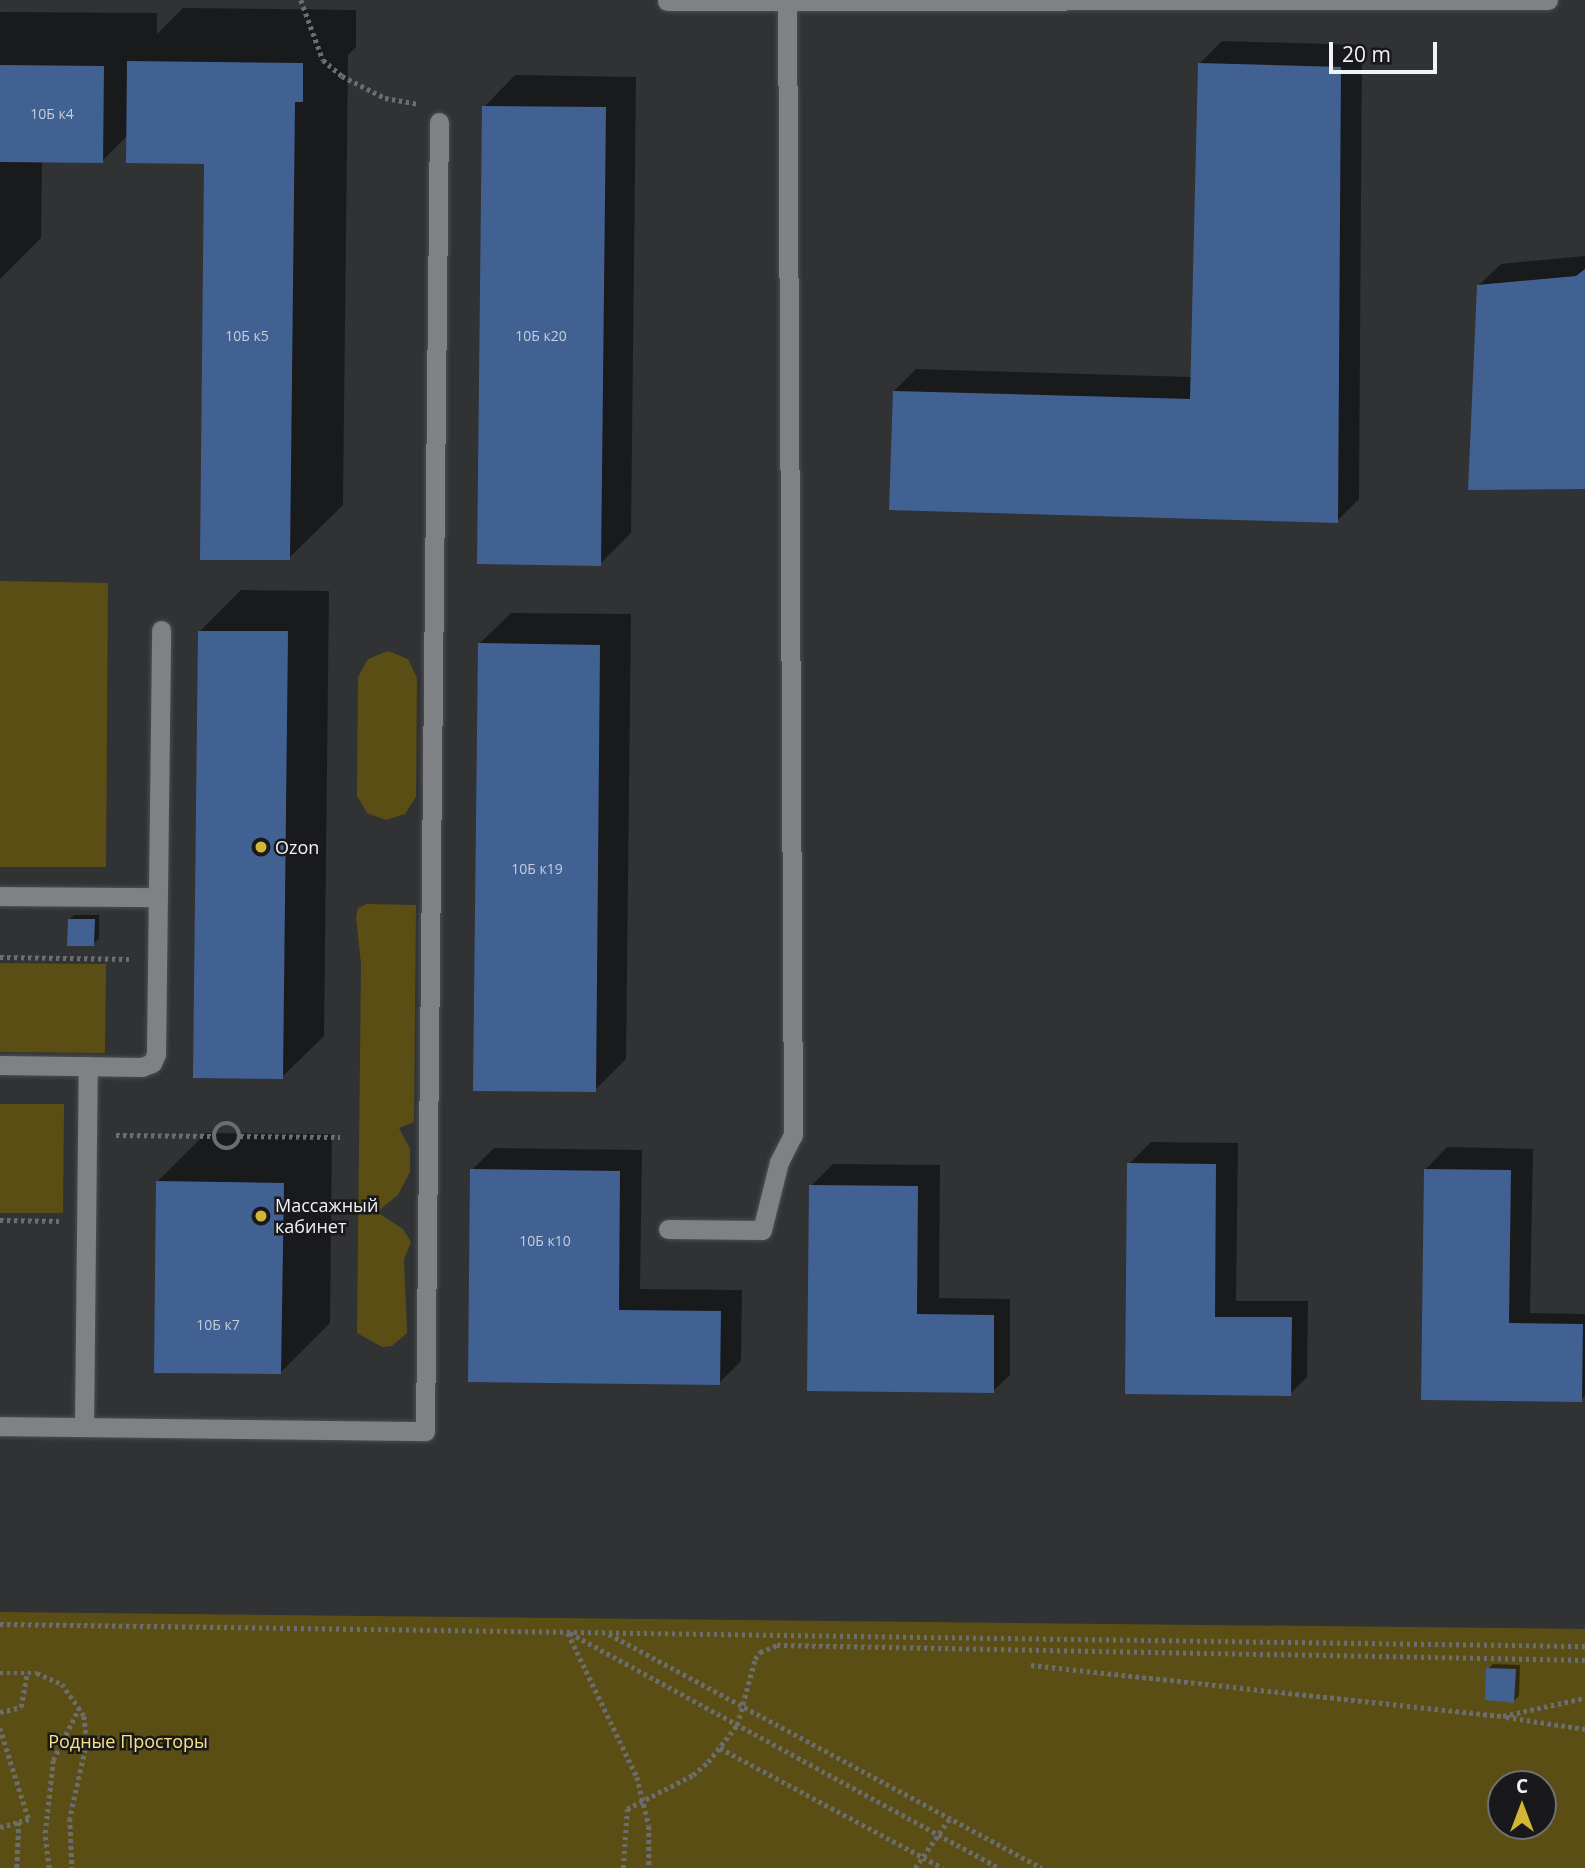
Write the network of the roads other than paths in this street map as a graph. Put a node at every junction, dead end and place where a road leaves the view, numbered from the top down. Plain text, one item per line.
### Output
1 (1548, 0) edge
2 (667, 1) edge
3 (787, 2) edge
4 (439, 122) road end
5 (161, 630) dead end
6 (0, 896) edge
7 (158, 897) junction
8 (0, 1065) edge
9 (88, 1066) junction
10 (668, 1228) dead end
11 (0, 1426) edge
12 (84, 1427) junction

1 - 3 lane
2 - 3 lane
3 - 10 lane
4 - 12 lane
5 - 7 lane
6 - 7 lane
7 - 9 lane
8 - 9 lane
9 - 12 lane
11 - 12 lane

